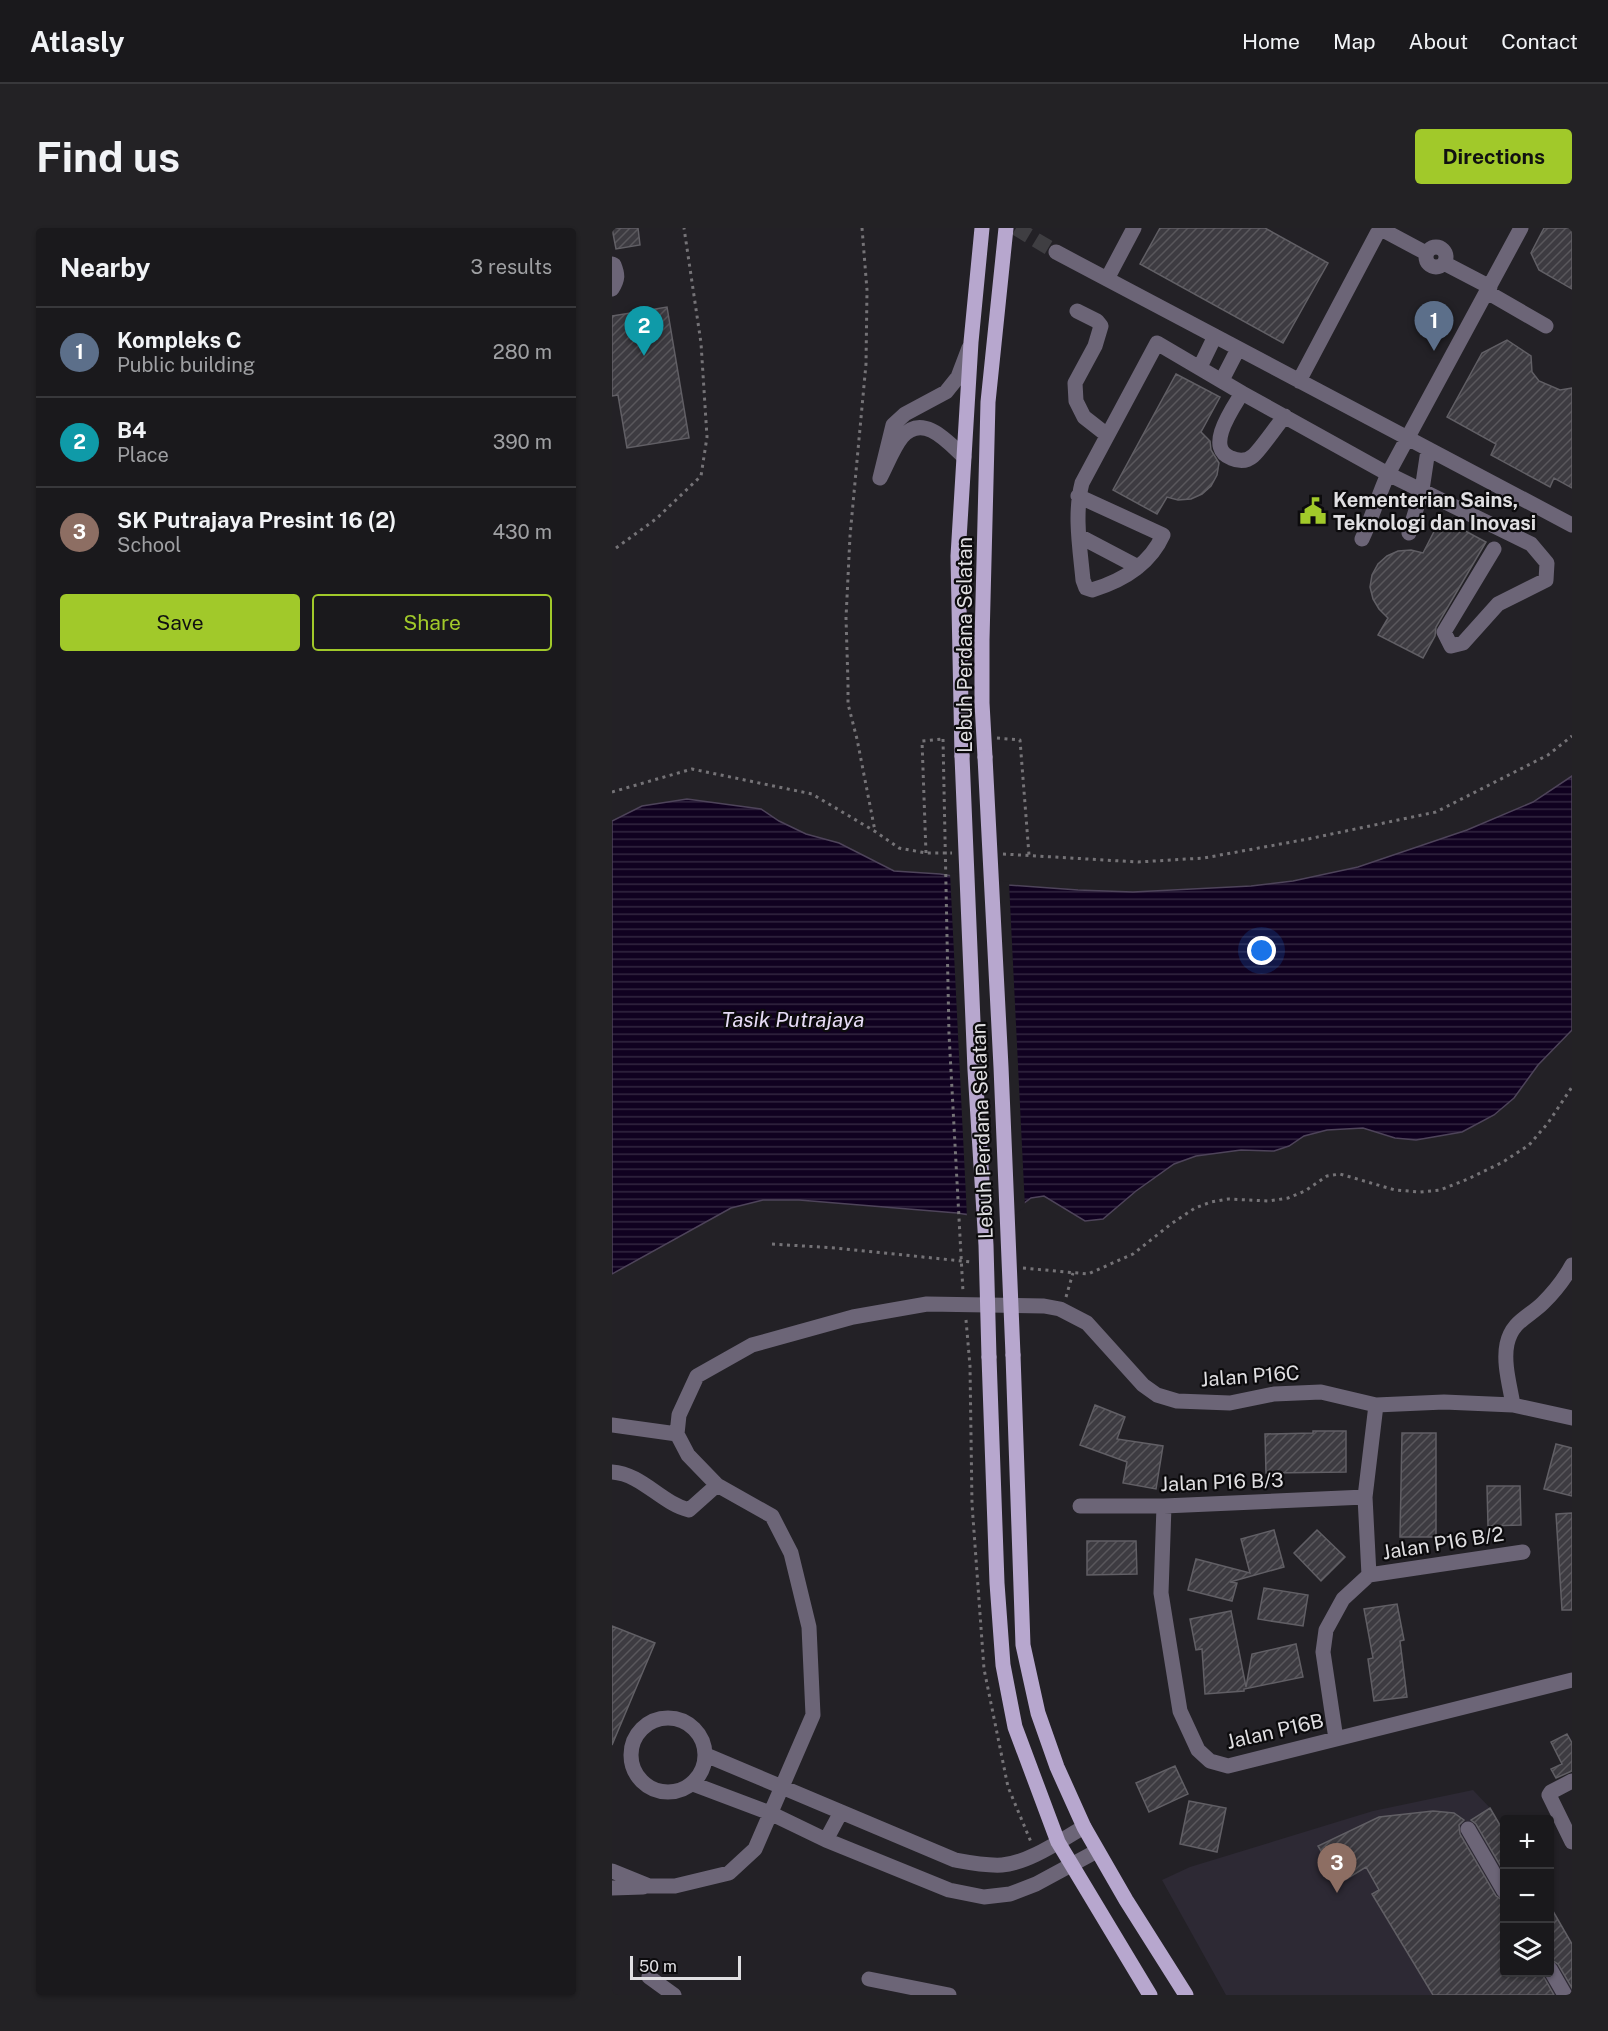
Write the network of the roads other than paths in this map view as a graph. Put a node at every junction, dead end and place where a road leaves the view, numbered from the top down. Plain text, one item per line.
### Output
1 (982, 228) edge
2 (1006, 228) edge
3 (1134, 228) edge
4 (1380, 228) edge
5 (1521, 228) edge
6 (1056, 252) tunnel mouth
7 (612, 264) edge
8 (1107, 279) junction
9 (612, 288) edge
10 (1488, 289) junction
11 (1077, 311) dead end
12 (1546, 326) dead end
13 (1215, 336) junction
14 (971, 342) junction
15 (1238, 349) junction
16 (1200, 367) junction
17 (1222, 380) junction
18 (1299, 381) junction
19 (1242, 393) junction
20 (1285, 416) junction
21 (1107, 435) junction
22 (1407, 439) junction
23 (1428, 450) junction
24 (964, 457) junction
25 (1388, 474) junction
26 (1422, 490) junction
27 (1078, 496) junction
28 (1572, 525) edge
29 (1409, 533) dead end
30 (1079, 536) junction
31 (1362, 539) dead end
32 (1494, 549) dead end
33 (1138, 567) junction
34 (1572, 1265) edge
35 (1376, 1405) junction
36 (1513, 1405) junction
37 (1572, 1418) edge
38 (612, 1425) edge
39 (677, 1434) junction
40 (612, 1472) edge
41 (717, 1485) junction
42 (1365, 1497) junction
43 (1080, 1506) dead end
44 (1164, 1506) junction
45 (1523, 1552) dead end
46 (1369, 1575) junction
47 (1572, 1680) edge
48 (1336, 1739) junction
49 (706, 1755) junction
50 (1572, 1781) edge
51 (693, 1784) junction
52 (782, 1787) junction
53 (841, 1812) junction
54 (770, 1813) junction
55 (1084, 1827) junction
56 (1468, 1828) dead end
57 (826, 1840) junction
58 (1058, 1842) junction
59 (1572, 1842) edge
60 (1097, 1851) junction
61 (1071, 1866) junction
62 (612, 1871) edge
63 (1500, 1885) edge
64 (649, 1887) junction
65 (612, 1888) edge
66 (1554, 1976) edge
67 (649, 1977) dead end
68 (869, 1979) dead end
69 (674, 1995) edge
70 (949, 1995) edge
71 (1150, 1995) edge
72 (1186, 1995) edge
73 (1565, 1995) edge

1 - 14 main road, Lebuh Perdana Selatan
2 - 55 main road, Lebuh Perdana Selatan, bridge
3 - 8 street
4 - 10 street
4 - 18 street
5 - 10 street
6 - 8 street
7 - 9 street
8 - 13 street
10 - 12 street
10 - 22 street
11 - 21 street
13 - 15 street
13 - 16 street
14 - 24 main road, Lebuh Perdana Selatan
14 - 24 street
15 - 17 street
15 - 18 street
16 - 17 street
16 - 21 street
17 - 19 street
18 - 22 street
19 - 20 street
19 - 20 street
20 - 25 street
21 - 27 street
22 - 23 street
22 - 25 street
23 - 26 street
23 - 28 street
24 - 58 main road, Lebuh Perdana Selatan, bridge
25 - 26 street
25 - 31 street
26 - 29 street
26 - 32 street
27 - 30 street
27 - 33 street
30 - 33 street
30 - 33 street
34 - 36 street
35 - 36 street, Jalan P16C
35 - 39 street, Jalan P16C
35 - 42 street
36 - 37 street, Jalan P16C
38 - 39 street
39 - 41 street
40 - 41 street
41 - 52 street
42 - 44 street, Jalan P16 B/3
42 - 46 street
43 - 44 street, Jalan P16 B/3
44 - 48 street, Jalan P16B
45 - 46 street, Jalan P16 B/2
46 - 48 street
47 - 48 street, Jalan P16B
49 - 51 street
49 - 51 street
49 - 52 street
50 - 59 street
51 - 54 street
52 - 53 street
52 - 54 street
53 - 57 street
53 - 58 street
54 - 57 street
54 - 64 street
55 - 58 street
55 - 60 main road, Lebuh Perdana Selatan
56 - 63 street
57 - 61 street
58 - 61 main road, Lebuh Perdana Selatan
60 - 61 street
60 - 72 main road, Lebuh Perdana Selatan
61 - 71 main road, Lebuh Perdana Selatan
62 - 64 street
64 - 65 street
66 - 73 street
67 - 69 street
68 - 70 street

